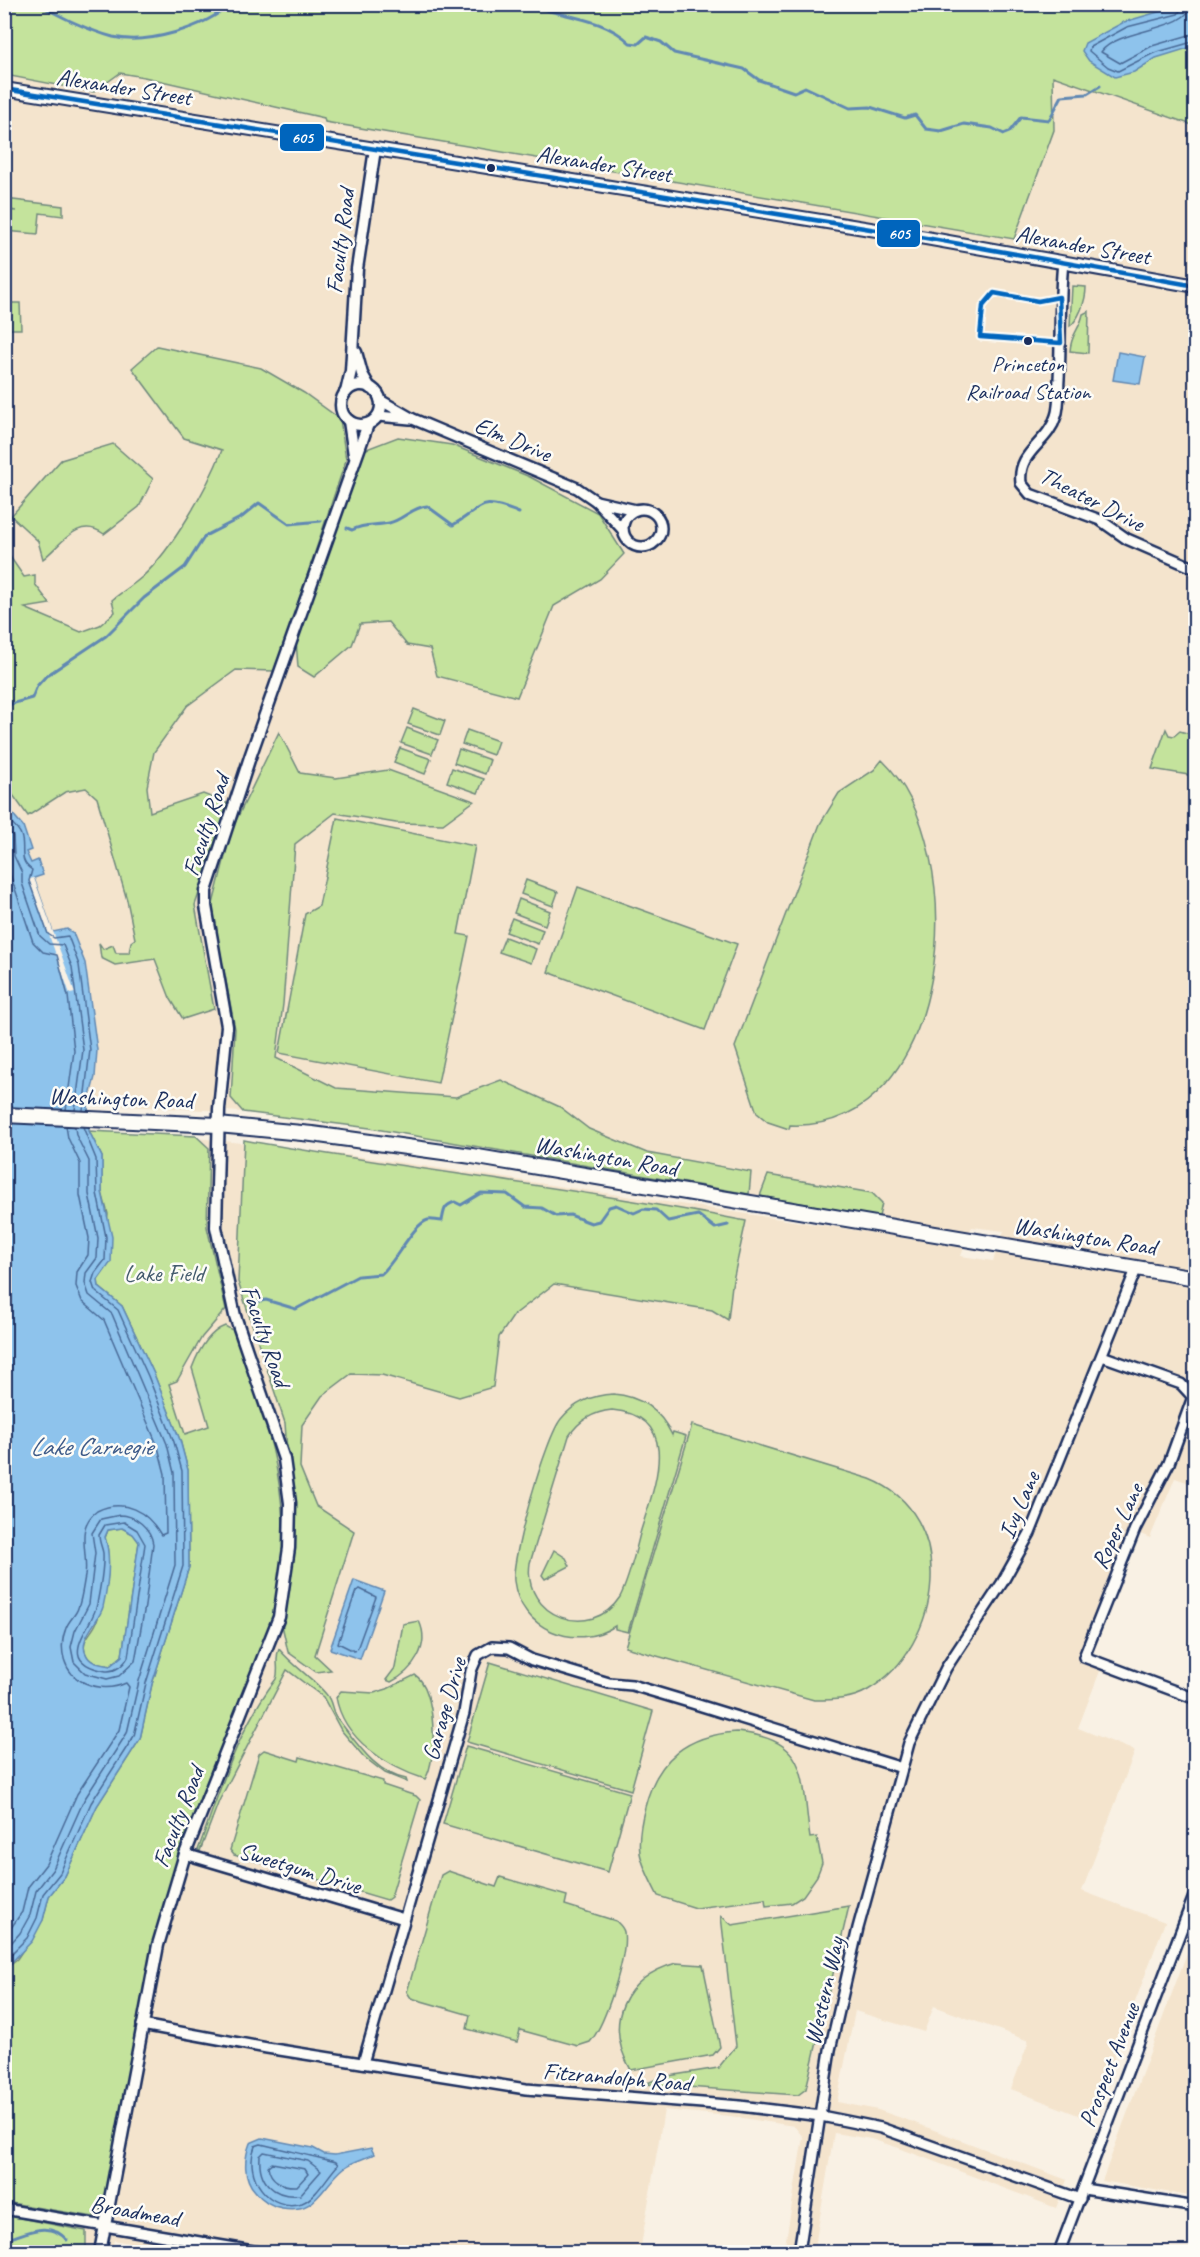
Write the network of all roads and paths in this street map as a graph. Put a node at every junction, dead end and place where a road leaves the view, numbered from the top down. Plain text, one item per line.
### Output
1 (4, 89) edge
2 (375, 149) junction
3 (1063, 262) junction
4 (1196, 286) edge
5 (353, 340) junction
6 (370, 388) junction
7 (346, 392) junction
8 (380, 400) junction
9 (378, 416) junction
10 (412, 419) junction
11 (349, 421) junction
12 (368, 424) junction
13 (354, 458) junction
14 (596, 501) junction
15 (636, 510) junction
16 (623, 530) junction
17 (1196, 569) edge
18 (4, 1115) edge
19 (218, 1125) junction
20 (1137, 1267) junction
21 (1196, 1278) edge
22 (1102, 1356) junction
23 (1196, 1699) edge
24 (909, 1743) joint
25 (902, 1768) junction
26 (185, 1854) junction
27 (1196, 1891) edge
28 (404, 1919) junction
29 (142, 2025) junction
30 (363, 2063) junction
31 (821, 2116) junction
32 (1084, 2189) junction
33 (1080, 2199) junction
34 (1196, 2207) edge
35 (4, 2209) edge
36 (105, 2225) junction
37 (100, 2253) edge
38 (259, 2253) edge
39 (799, 2253) edge
40 (1059, 2253) edge

1 - 2 main road, Alexander Street
2 - 3 main road, Alexander Street
2 - 5 street, Faculty Road
3 - 4 main road, Alexander Street
3 - 17 street, Theater Drive
5 - 6 street, Faculty Road
5 - 7 street, Faculty Road
6 - 7 street
6 - 8 street
7 - 11 street
8 - 9 street
8 - 10 street, Elm Drive
9 - 10 street, Elm Drive
9 - 12 street
10 - 14 street, Elm Drive
11 - 12 street
11 - 13 street, Faculty Road
12 - 13 street, Faculty Road
13 - 19 street, Faculty Road
14 - 15 street, Elm Drive
14 - 16 street, Elm Drive
15 - 16 street
15 - 16 street
18 - 19 main road, Washington Road
19 - 20 main road, Washington Road
19 - 26 street, Faculty Road
20 - 21 main road, Washington Road
20 - 22 street, Ivy Lane
22 - 23 street, Roper Lane
22 - 24 street, Ivy Lane
24 - 25 street, Western Way
25 - 28 street, Garage Drive
25 - 31 street, Western Way
26 - 28 street, Sweetgum Drive
26 - 29 street, Faculty Road
27 - 32 street, Prospect Avenue
28 - 30 street, Garage Drive
29 - 30 street, Fitzrandolph Road
29 - 36 street, Faculty Road
30 - 31 street, Fitzrandolph Road
31 - 33 street, Fitzrandolph Road
31 - 39 street, Western Way
32 - 33 street, Prospect Avenue
32 - 34 street
33 - 40 street, Prospect Avenue
35 - 36 street, Broadmead
36 - 37 street, Faculty Road
36 - 38 street, Broadmead

